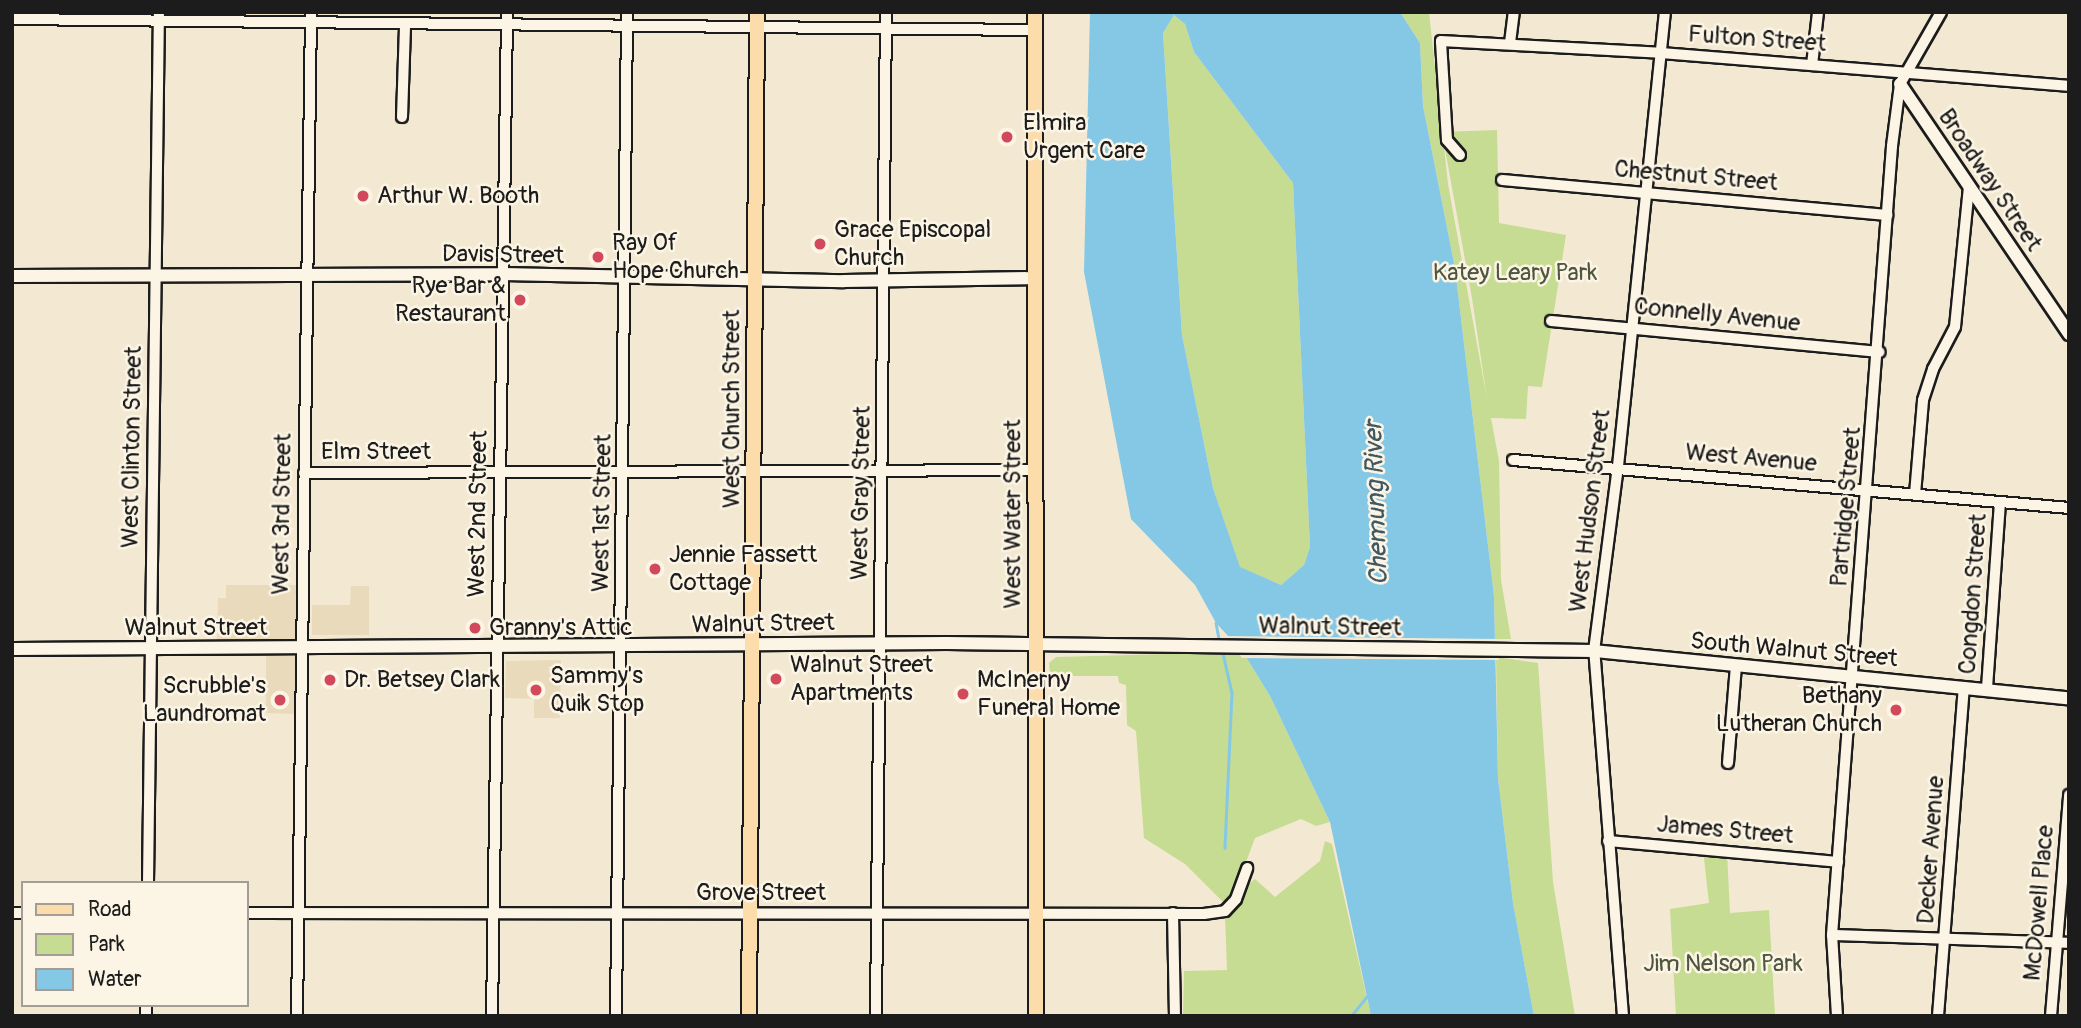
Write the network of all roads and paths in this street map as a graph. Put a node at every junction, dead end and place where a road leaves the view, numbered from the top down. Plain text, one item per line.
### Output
1 (507, 12) edge
2 (627, 12) edge
3 (886, 12) edge
4 (1035, 12) edge
5 (1514, 12) edge
6 (1665, 12) edge
7 (1818, 12) edge
8 (1941, 12) edge
9 (159, 17) edge
10 (311, 18) edge
11 (12, 19) edge
12 (757, 19) edge
13 (405, 25) junction
14 (627, 25) junction
15 (507, 26) junction
16 (886, 27) junction
17 (1033, 30) junction
18 (1510, 43) junction
19 (1660, 53) junction
20 (1812, 65) junction
21 (1903, 79) junction
22 (2069, 86) edge
23 (402, 117) dead end
24 (1460, 155) dead end
25 (1502, 180) dead end
26 (1969, 187) junction
27 (1648, 192) junction
28 (1887, 215) junction
29 (501, 274) junction
30 (12, 276) edge
31 (306, 276) junction
32 (155, 277) junction
33 (626, 278) junction
34 (1036, 278) junction
35 (755, 280) junction
36 (885, 281) junction
37 (1550, 321) dead end
38 (1633, 328) junction
39 (2069, 334) edge
40 (1880, 352) junction
41 (1513, 460) dead end
42 (1618, 466) junction
43 (1036, 470) junction
44 (755, 471) junction
45 (882, 471) junction
46 (499, 472) junction
47 (625, 472) junction
48 (304, 473) junction
49 (1869, 490) junction
50 (1914, 494) junction
51 (2000, 503) junction
52 (2069, 508) edge
53 (880, 643) junction
54 (1035, 645) junction
55 (752, 646) junction
56 (620, 648) junction
57 (12, 649) edge
58 (303, 649) junction
59 (497, 649) junction
60 (150, 650) junction
61 (1514, 650) joint
62 (1594, 651) junction
63 (1736, 666) junction
64 (1854, 676) junction
65 (1964, 687) junction
66 (1987, 688) junction
67 (2069, 698) edge
68 (1728, 763) dead end
69 (2069, 794) edge
70 (1608, 841) junction
71 (1838, 862) junction
72 (1247, 867) dead end
73 (148, 881) edge
74 (298, 912) junction
75 (750, 912) junction
76 (248, 913) edge
77 (1035, 913) junction
78 (1173, 913) junction
79 (495, 914) junction
80 (617, 915) junction
81 (877, 916) junction
82 (1832, 935) junction
83 (1945, 941) junction
84 (2056, 943) junction
85 (2069, 943) edge
86 (297, 1016) edge
87 (492, 1016) edge
88 (616, 1016) edge
89 (749, 1016) edge
90 (876, 1016) edge
91 (1035, 1016) edge
92 (1175, 1016) edge
93 (1623, 1016) edge
94 (1837, 1016) edge
95 (1938, 1016) edge
96 (2051, 1016) edge

1 - 15 street, West 2nd Street
2 - 14 street, West 1st Street
3 - 16 street, West Gray Street
4 - 17 main road, West Water Street
5 - 18 street
6 - 19 street, West Hudson Street
7 - 20 street
8 - 21 street, Partridge Street
9 - 10 street
9 - 11 street
9 - 32 street, West Clinton Street
10 - 13 street
10 - 31 street, West 3rd Street
12 - 14 street
12 - 16 street
12 - 35 main road, West Church Street
13 - 15 street
13 - 23 street
14 - 15 street
14 - 33 street, West 1st Street
15 - 29 street, West 2nd Street
16 - 17 street
16 - 36 street, West Gray Street
17 - 34 main road, West Water Street
18 - 19 street, Fulton Street
18 - 24 street, Fulton Street
19 - 20 street, Fulton Street
19 - 27 street, West Hudson Street
20 - 21 street, Fulton Street
21 - 22 street, Fulton Street
21 - 26 street, Broadway Street
21 - 28 street, Partridge Street
25 - 27 street, Chestnut Street
26 - 39 street, Broadway Street
26 - 50 street
27 - 28 street, Chestnut Street
27 - 38 street, West Hudson Street
28 - 40 street, Partridge Street
29 - 31 street, Davis Street
29 - 33 street, Davis Street
29 - 46 street, West 2nd Street
30 - 32 street, Davis Street
31 - 32 street, Davis Street
31 - 48 street, West 3rd Street
32 - 60 street, West Clinton Street
33 - 35 street, Davis Street
33 - 47 street, West 1st Street
34 - 36 street, Davis Street
34 - 43 main road, West Water Street
35 - 36 street, Davis Street
35 - 44 main road, West Church Street
36 - 45 street, West Gray Street
37 - 38 street, Connelly Avenue
38 - 40 street, Connelly Avenue
38 - 42 street, West Hudson Street
40 - 49 street, Partridge Street
41 - 42 street, West Avenue
42 - 49 street, West Avenue
42 - 62 street, West Hudson Street
43 - 45 street, Elm Street
43 - 54 main road, West Water Street
44 - 45 street, Elm Street
44 - 47 street, Elm Street
44 - 55 main road, West Church Street
45 - 53 street, West Gray Street
46 - 47 street, Elm Street
46 - 48 street, Elm Street
46 - 59 street, West 2nd Street
47 - 56 street, West 1st Street
48 - 58 street, West 3rd Street
49 - 50 street, West Avenue
49 - 64 street, Partridge Street
50 - 51 street, West Avenue
51 - 52 street, West Avenue
51 - 66 street, Congdon Street
53 - 54 street, Walnut Street
53 - 55 street, Walnut Street
53 - 81 street, West Gray Street
54 - 61 street, Walnut Street
54 - 77 main road, West Water Street
55 - 56 street, Walnut Street
55 - 75 main road, West Church Street
56 - 59 street, Walnut Street
56 - 80 street, West 1st Street
57 - 60 street, Walnut Street
58 - 59 street, Walnut Street
58 - 60 street, Walnut Street
58 - 74 street, West 3rd Street
59 - 79 street, West 2nd Street
60 - 73 street, West Clinton Street
61 - 62 street, South Walnut Street
62 - 63 street, South Walnut Street
62 - 70 street, West Hudson Street
63 - 64 street, South Walnut Street
63 - 68 street
64 - 65 street, South Walnut Street
64 - 71 street, Partridge Street
65 - 66 street, South Walnut Street
65 - 83 street, Decker Avenue
66 - 67 street, South Walnut Street
69 - 84 street, McDowell Place
70 - 71 street, James Street
70 - 93 street, West Hudson Street
71 - 82 street, Partridge Street
72 - 78 street, Grove Street
74 - 76 street, Grove Street
74 - 79 street, Grove Street
74 - 86 street, West 3rd Street
75 - 80 street, Grove Street
75 - 81 street, Grove Street
75 - 89 main road, West Church Street
77 - 78 street, Grove Street
77 - 81 street, Grove Street
77 - 91 main road, West Water Street
78 - 92 street
79 - 80 street, Grove Street
79 - 87 street, West 2nd Street
80 - 88 street, West 1st Street
81 - 90 street, West Gray Street
82 - 83 street
82 - 94 street, Partridge Street
83 - 84 street
83 - 95 street, Decker Avenue
84 - 85 street
84 - 96 street, McDowell Place

